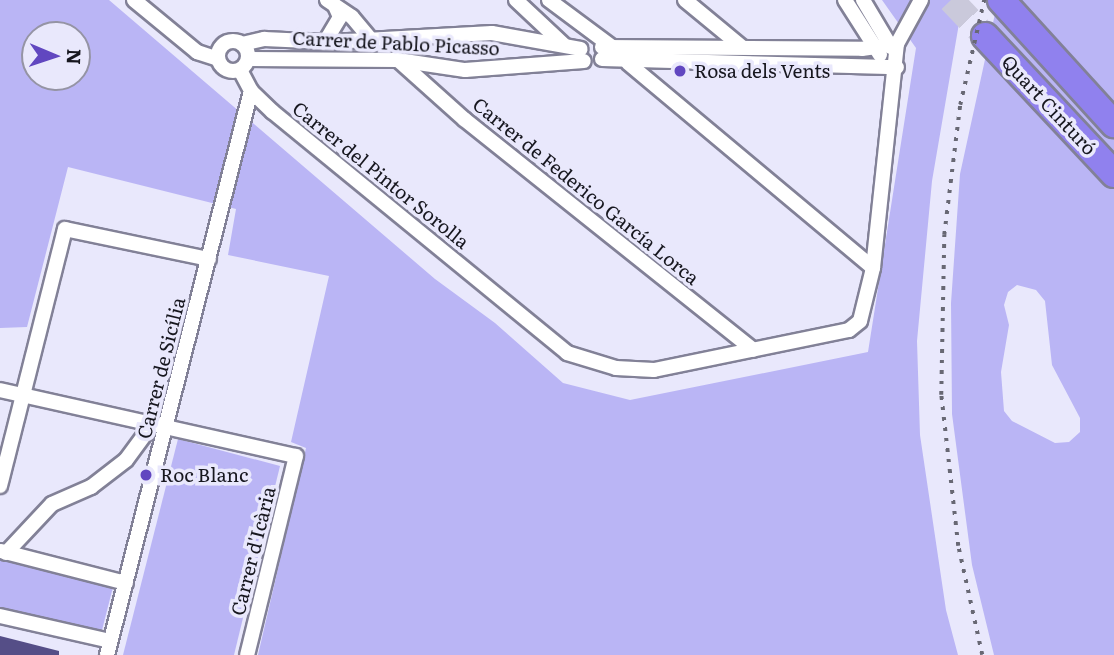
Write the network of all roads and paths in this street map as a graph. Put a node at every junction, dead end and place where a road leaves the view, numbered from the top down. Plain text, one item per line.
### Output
1 (134, 0) edge
2 (516, 0) edge
3 (549, 0) edge
4 (685, 0) edge
5 (845, 0) edge
6 (863, 0) edge
7 (921, 0) edge
8 (1001, 0) edge
9 (331, 3) edge
10 (546, 27) junction
11 (492, 33) junction
12 (985, 36) tunnel mouth
13 (371, 40) junction
14 (326, 42) junction
15 (242, 44) junction
16 (564, 45) junction
17 (888, 46) junction
18 (742, 47) junction
19 (595, 48) junction
20 (218, 59) junction
21 (398, 60) junction
22 (628, 63) junction
23 (244, 64) junction
24 (893, 70) junction
25 (251, 91) junction
26 (1114, 124) edge
27 (1114, 174) edge
28 (209, 259) junction
29 (873, 268) junction
30 (753, 350) junction
31 (0, 390) edge
32 (23, 394) junction
33 (161, 423) junction
34 (0, 486) edge
35 (3, 552) edge
36 (125, 583) junction
37 (0, 616) edge
38 (109, 648) edge
39 (247, 655) edge

1 - 20 street
2 - 10 street
3 - 19 street
4 - 18 street
5 - 17 street
6 - 17 street
7 - 17 street
8 - 26 highway, Quart Cinturó
9 - 13 street
9 - 14 street
10 - 11 street, Carrer de Pablo Picasso
10 - 16 street
11 - 13 street, Carrer de Pablo Picasso
11 - 16 street, Carrer de Pablo Picasso
12 - 27 highway, Quart Cinturó
13 - 14 street, Carrer de Pablo Picasso
14 - 15 street, Carrer de Pablo Picasso
15 - 20 street
15 - 23 street, Carrer del Pintor Sorolla
16 - 19 street, Carrer de Pablo Picasso
17 - 18 street, Carrer de Pablo Picasso
17 - 24 street
18 - 19 street, Carrer de Pablo Picasso
19 - 21 street, Carrer de Pablo Picasso
19 - 22 street, Carrer de Pablo Picasso
20 - 23 street
21 - 23 street, Carrer de Pablo Picasso
21 - 30 street, Carrer de Federico García Lorca
22 - 24 street, Carrer de Pablo Picasso
22 - 29 street
23 - 25 street, Carrer del Pintor Sorolla
24 - 29 street
25 - 28 street, Carrer de Sicília
25 - 30 street, Carrer del Pintor Sorolla
28 - 32 street
28 - 33 street, Carrer de Sicília
29 - 30 street
31 - 32 street
32 - 33 street
32 - 34 street
33 - 35 street
33 - 36 street, Carrer de Sicília
33 - 39 street, Carrer d'Icària
35 - 36 street
36 - 38 street, Carrer de Sicília
37 - 38 street

